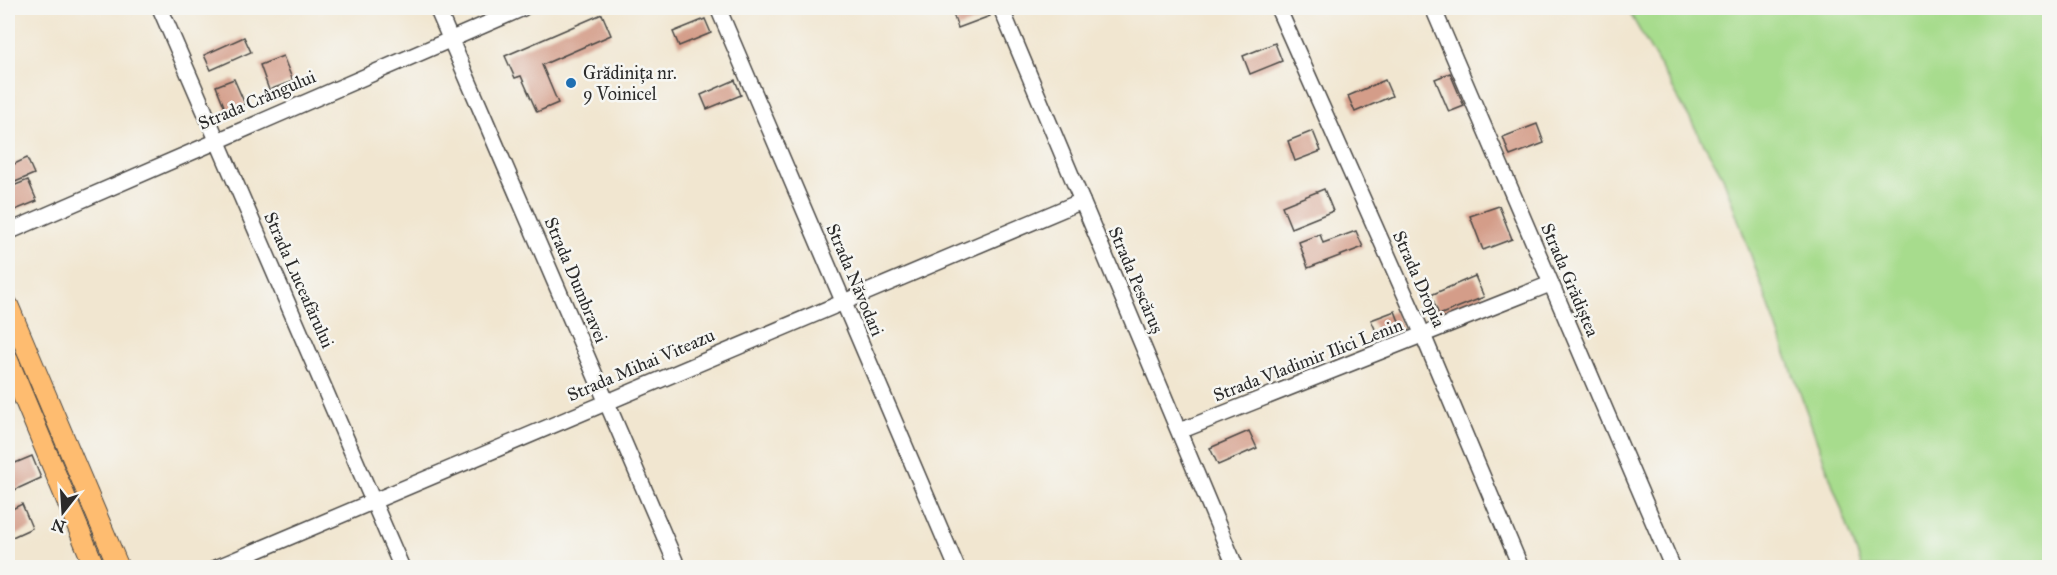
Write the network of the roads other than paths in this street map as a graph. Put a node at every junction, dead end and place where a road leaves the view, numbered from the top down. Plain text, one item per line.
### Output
1 (160, 8) edge
2 (437, 8) edge
3 (523, 8) edge
4 (718, 8) edge
5 (1001, 8) edge
6 (1278, 8) edge
7 (1433, 8) edge
8 (451, 39) junction
9 (217, 139) junction
10 (1082, 201) junction
11 (8, 232) edge
12 (1550, 284) junction
13 (842, 301) junction
14 (8, 305) edge
15 (1423, 335) junction
16 (8, 360) edge
17 (606, 401) junction
18 (1180, 431) junction
19 (375, 501) junction
20 (95, 567) edge
21 (119, 567) edge
22 (216, 567) edge
23 (402, 567) edge
24 (678, 567) edge
25 (957, 567) edge
26 (1234, 567) edge
27 (1521, 567) edge
28 (1672, 567) edge

1 - 9 street, Strada Luceafărului
2 - 8 street, Strada Dumbravei
3 - 8 street, Strada Crângului
4 - 13 street, Strada Năvodari
5 - 10 street, Strada Pescăruș
6 - 15 street, Strada Dropia
7 - 12 street, Strada Grădiștea
8 - 9 street, Strada Crângului
8 - 17 street, Strada Dumbravei
9 - 11 street, Strada Crângului
9 - 19 street, Strada Luceafărului
10 - 13 street, Strada Mihai Viteazu
10 - 18 street, Strada Pescăruș
12 - 15 street, Strada Vladimir Ilici Lenin
12 - 28 street, Strada Grădiștea
13 - 17 street, Strada Mihai Viteazu
13 - 25 street, Strada Năvodari
14 - 21 main road
15 - 18 street, Strada Vladimir Ilici Lenin
15 - 27 street, Strada Dropia
16 - 20 main road
17 - 19 street, Strada Mihai Viteazu
17 - 24 street, Strada Dumbravei
18 - 26 street, Strada Pescăruș
19 - 22 street, Strada Mihai Viteazu
19 - 23 street, Strada Luceafărului

